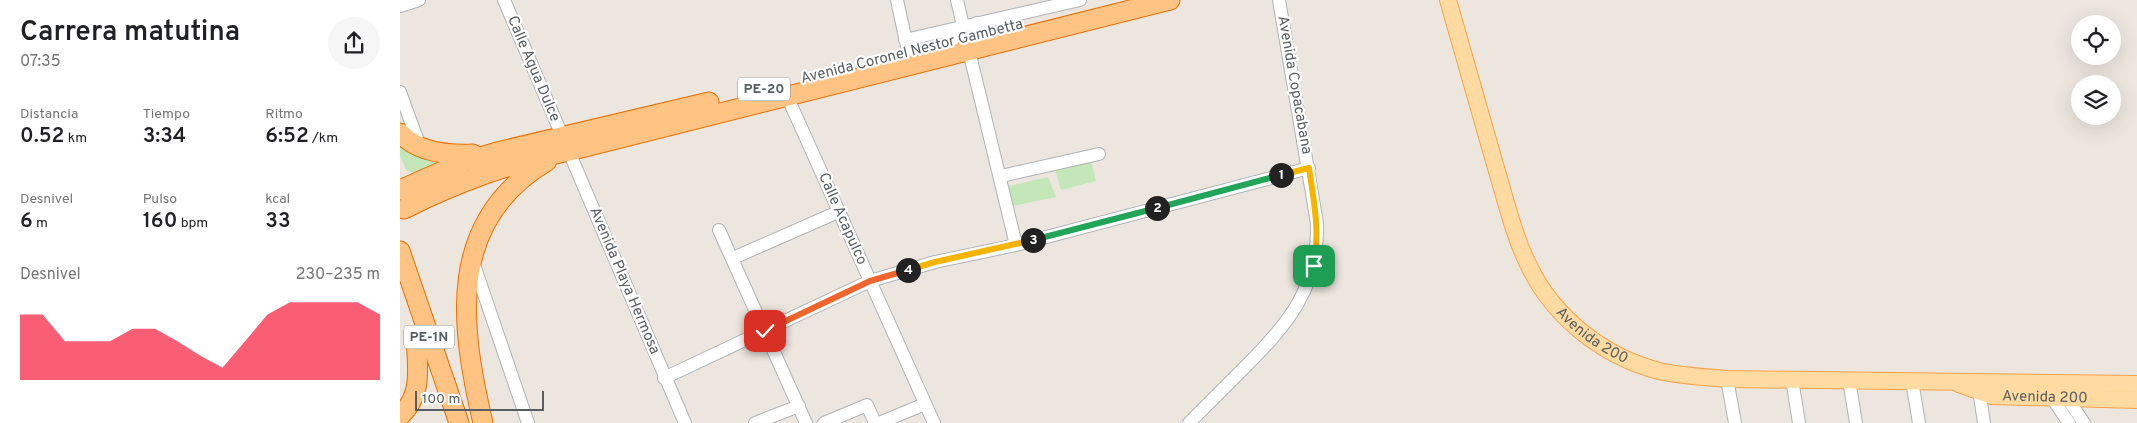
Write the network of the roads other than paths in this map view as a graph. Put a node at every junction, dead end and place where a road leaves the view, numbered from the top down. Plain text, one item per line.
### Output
1 (419, 0) edge
2 (504, 0) edge
3 (897, 0) edge
4 (957, 0) edge
5 (1122, 0) edge
6 (1170, 0) edge
7 (1279, 0) edge
8 (1448, 0) edge
9 (1070, 4) edge
10 (400, 6) edge
11 (963, 26) junction
12 (951, 36) junction
13 (976, 36) junction
14 (908, 52) junction
15 (400, 92) edge
16 (787, 96) junction
17 (400, 133) edge
18 (566, 144) junction
19 (420, 147) junction
20 (497, 152) junction
21 (1099, 154) dead end
22 (1309, 168) junction
23 (1001, 176) junction
24 (400, 190) edge
25 (404, 210) dead end
26 (838, 212) junction
27 (719, 230) dead end
28 (1016, 245) junction
29 (400, 252) edge
30 (472, 258) junction
31 (733, 258) junction
32 (870, 281) junction
33 (400, 286) edge
34 (765, 331) junction
35 (416, 336) junction
36 (664, 378) junction
37 (1727, 378) junction
38 (1792, 379) junction
39 (1849, 380) junction
40 (1912, 381) junction
41 (2137, 384) edge
42 (1970, 385) junction
43 (2055, 390) junction
44 (2137, 400) edge
45 (925, 404) junction
46 (798, 406) junction
47 (400, 416) edge
48 (445, 423) edge
49 (459, 423) edge
50 (484, 423) edge
51 (528, 423) edge
52 (685, 423) edge
53 (755, 423) edge
54 (806, 423) edge
55 (824, 423) edge
56 (874, 423) edge
57 (879, 423) edge
58 (934, 423) edge
59 (1189, 423) edge
60 (1735, 423) edge
61 (1799, 423) edge
62 (1856, 423) edge
63 (1919, 423) edge
64 (1975, 423) edge
65 (1984, 423) edge
66 (2069, 423) edge
67 (2084, 423) edge

1 - 10 street
2 - 18 street, Calle Agua Dulce
3 - 14 street
4 - 11 street
5 - 9 highway, Avenida Coronel Nestor Gambetta / PE-20
6 - 13 highway, Avenida Coronel Nestor Gambetta / PE-20
7 - 22 street, Avenida Copacabana
8 - 37 main road, Avenida 200
9 - 13 highway, Avenida Coronel Nestor Gambetta / PE-20
11 - 12 street
11 - 13 street
12 - 13 highway, Avenida Coronel Nestor Gambetta / PE-20
12 - 14 highway, Avenida Coronel Nestor Gambetta / PE-20
13 - 14 highway, Avenida Coronel Nestor Gambetta / PE-20
13 - 23 street
14 - 16 highway, Avenida Coronel Nestor Gambetta / PE-20
14 - 18 highway, Avenida Coronel Nestor Gambetta / PE-20
15 - 19 street
16 - 18 highway, Avenida Coronel Nestor Gambetta / PE-20
16 - 26 street, Calle Acapulco
17 - 19 highway
18 - 20 highway, Avenida Coronel Nestor Gambetta / PE-20
18 - 25 highway
18 - 30 highway
18 - 36 street, Avenida Playa Hermosa
19 - 20 highway
20 - 24 highway
21 - 23 street
22 - 28 street
22 - 59 street, Avenida Copacabana
23 - 28 street
26 - 31 street
26 - 32 street, Calle Acapulco
27 - 31 street
28 - 32 street
29 - 49 highway, PE-1N
30 - 50 highway
30 - 51 street
31 - 34 street
32 - 34 street
32 - 45 street, Calle Acapulco
33 - 35 highway, PE-1N
34 - 36 street
34 - 46 street
35 - 47 highway
35 - 48 highway, PE-1N
36 - 52 street, Avenida Playa Hermosa
37 - 38 main road, Avenida 200
37 - 60 street
38 - 39 main road, Avenida 200
38 - 61 street
39 - 40 main road, Avenida 200
39 - 62 street
40 - 42 main road, Avenida 200
40 - 63 street
41 - 43 main road, Avenida 200
42 - 43 main road, Avenida 200
42 - 64 street
42 - 65 street
43 - 44 main road, Avenida 200
43 - 66 street
43 - 67 street
45 - 57 street
45 - 58 street, Calle Acapulco
46 - 53 street
46 - 54 street
55 - 56 street

